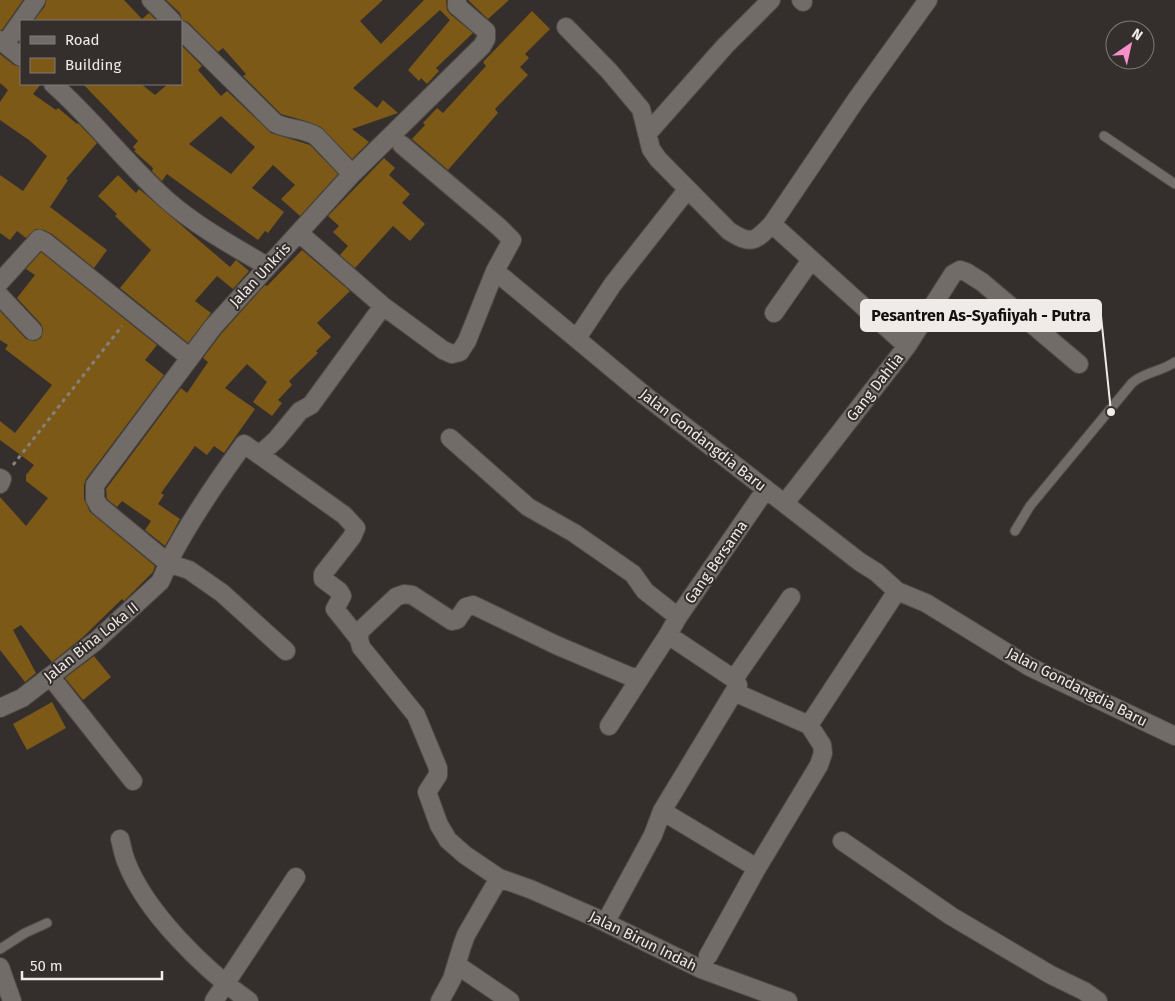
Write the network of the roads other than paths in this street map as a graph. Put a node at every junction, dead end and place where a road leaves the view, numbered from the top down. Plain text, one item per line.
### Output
1 (36, 0) edge
2 (151, 0) edge
3 (457, 0) edge
4 (771, 0) edge
5 (928, 0) edge
6 (171, 20) edge
7 (566, 27) dead end
8 (182, 31) edge
9 (2, 42) edge
10 (20, 57) edge
11 (54, 85) edge
12 (647, 134) junction
13 (1104, 136) dead end
14 (402, 145) dead end
15 (352, 174) junction
16 (1175, 184) edge
17 (687, 190) junction
18 (772, 224) junction
19 (299, 233) junction
20 (811, 260) junction
21 (267, 266) junction
22 (495, 271) junction
23 (0, 282) edge
24 (0, 296) edge
25 (384, 306) junction
26 (774, 313) dead end
27 (33, 331) dead end
28 (577, 338) junction
29 (907, 346) junction
30 (190, 358) junction
31 (1175, 362) edge
32 (1079, 364) dead end
33 (450, 438) dead end
34 (259, 454) junction
35 (766, 489) junction
36 (785, 503) junction
37 (1015, 531) dead end
38 (168, 563) junction
39 (897, 592) junction
40 (791, 597) dead end
41 (678, 617) junction
42 (668, 635) junction
43 (359, 639) junction
44 (286, 651) dead end
45 (50, 676) junction
46 (640, 678) junction
47 (734, 685) junction
48 (0, 708) edge
49 (809, 725) junction
50 (610, 726) dead end
51 (1175, 736) edge
52 (133, 781) dead end
53 (662, 811) junction
54 (120, 839) dead end
55 (638, 841) dead end
56 (842, 841) dead end
57 (757, 868) junction
58 (296, 877) dead end
59 (499, 878) junction
60 (602, 916) junction
61 (47, 923) dead end
62 (0, 948) edge
63 (708, 956) dead end
64 (457, 965) junction
65 (0, 967) edge
66 (226, 985) junction
67 (12, 1001) edge
68 (214, 1001) edge
69 (249, 1001) edge
70 (440, 1001) edge
71 (510, 1001) edge
72 (788, 1001) edge
73 (1098, 1001) edge

1 - 9 street
2 - 6 street
3 - 15 street, Jalan Unkris
4 - 12 street
5 - 18 street
7 - 12 street
8 - 15 street
9 - 10 street
11 - 21 street
12 - 17 street
13 - 16 lane
14 - 22 street
15 - 19 street, Jalan Unkris
17 - 18 street
17 - 28 street
18 - 20 street
19 - 21 street, Jalan Unkris
19 - 25 street
20 - 26 street
20 - 29 street
21 - 30 street, Jalan Unkris
22 - 25 street
22 - 28 street, Jalan Gondangdia Baru
23 - 30 street
24 - 27 street
25 - 34 street
28 - 35 street, Jalan Gondangdia Baru
29 - 32 street, Gang Dahlia
29 - 36 street, Gang Dahlia
30 - 38 street, Jalan Unkris
31 - 37 lane
33 - 41 street
34 - 38 street, Jalan Bina Loka II
34 - 43 street, Jalan Birun Indah
35 - 36 street, Jalan Gondangdia Baru
35 - 41 street, Gang Bersama
36 - 39 street, Jalan Gondangdia Baru
38 - 44 street, Jalan Unkris
38 - 45 street, Jalan Bina Loka II
39 - 49 street
39 - 51 street, Jalan Gondangdia Baru
40 - 47 street
41 - 42 street, Gang Bersama
42 - 46 street, Gang Bersama
42 - 47 street
43 - 46 street
43 - 59 street, Jalan Birun Indah
45 - 48 street, Jalan Bina Loka II
45 - 52 street
46 - 50 street, Gang Bersama
47 - 49 street
47 - 53 street
49 - 57 street
53 - 57 street
53 - 60 street
54 - 66 street
55 - 60 street
56 - 73 street
57 - 63 street
58 - 66 street
59 - 60 street, Jalan Birun Indah
59 - 64 street
60 - 72 street, Jalan Birun Indah
61 - 62 lane
64 - 70 street
64 - 71 street
65 - 67 street
66 - 68 street
66 - 69 street

